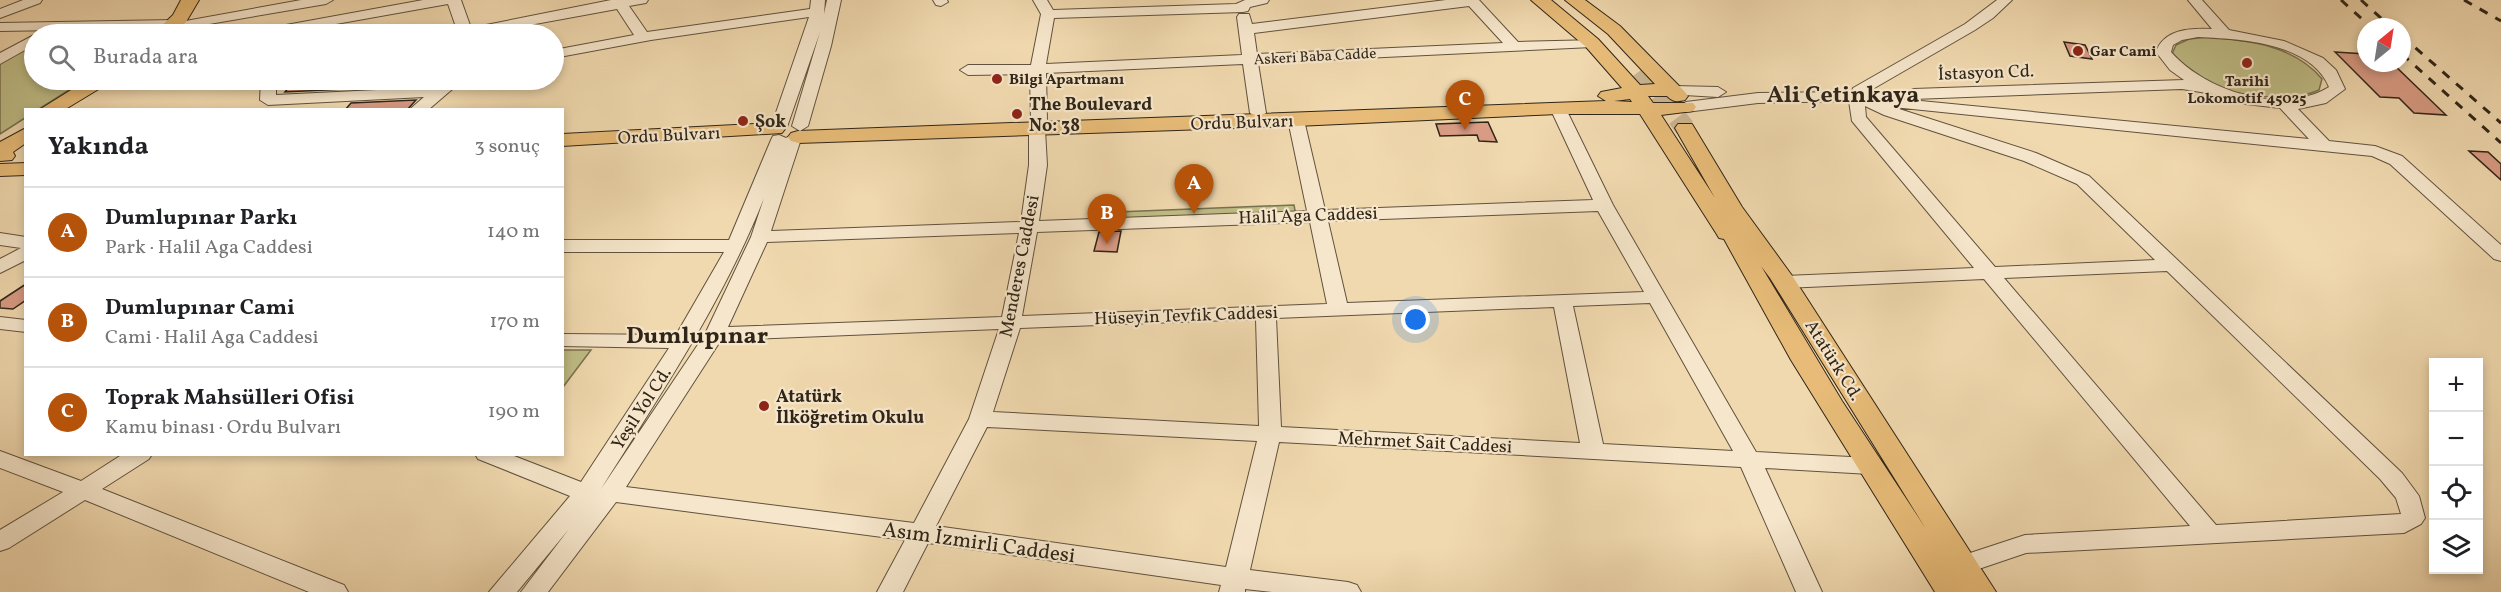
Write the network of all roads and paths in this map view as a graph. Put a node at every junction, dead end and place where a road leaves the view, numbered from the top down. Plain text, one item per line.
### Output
1 (36, 0) edge
2 (190, 0) edge
3 (326, 0) edge
4 (446, 0) edge
5 (454, 0) edge
6 (641, 0) edge
7 (834, 0) edge
8 (1040, 0) edge
9 (1262, 0) edge
10 (1471, 0) edge
11 (1540, 0) edge
12 (1548, 0) edge
13 (1563, 0) edge
14 (1574, 0) edge
15 (2005, 0) edge
16 (2194, 0) edge
17 (619, 2) edge
18 (1242, 4) edge
19 (818, 6) edge
20 (0, 8) edge
21 (15, 8) junction
22 (276, 9) junction
23 (0, 14) edge
24 (1048, 14) junction
25 (178, 24) edge
26 (193, 24) edge
27 (275, 24) edge
28 (321, 24) edge
29 (461, 24) edge
30 (512, 24) edge
31 (0, 27) edge
32 (24, 29) edge
33 (1247, 29) junction
34 (2223, 33) junction
35 (644, 38) junction
36 (1592, 43) junction
37 (24, 45) edge
38 (1513, 45) junction
39 (564, 52) edge
40 (0, 59) edge
41 (1251, 60) junction
42 (1038, 69) junction
43 (968, 70) dead end
44 (1637, 72) junction
45 (2185, 75) junction
46 (83, 90) edge
47 (99, 90) edge
48 (268, 90) edge
49 (2217, 90) junction
50 (441, 91) joint
51 (1674, 91) junction
52 (1861, 95) junction
53 (1642, 101) junction
54 (2284, 103) junction
55 (52, 108) edge
56 (71, 108) edge
57 (420, 108) edge
58 (1558, 108) junction
59 (1258, 113) junction
60 (1296, 120) junction
61 (1680, 123) junction
62 (1038, 125) junction
63 (24, 126) edge
64 (788, 133) junction
65 (24, 137) edge
66 (564, 140) edge
67 (2323, 145) junction
68 (564, 150) edge
69 (6, 154) edge
70 (24, 168) edge
71 (1604, 205) junction
72 (1318, 215) junction
73 (1029, 226) junction
74 (760, 237) junction
75 (0, 239) edge
76 (24, 243) edge
77 (564, 246) edge
78 (736, 246) junction
79 (24, 253) edge
80 (2501, 255) edge
81 (2171, 265) junction
82 (0, 267) edge
83 (1989, 273) junction
84 (1783, 280) junction
85 (1658, 297) junction
86 (1562, 300) junction
87 (1338, 308) junction
88 (1266, 312) junction
89 (0, 323) edge
90 (1011, 323) junction
91 (24, 326) edge
92 (715, 334) junction
93 (564, 340) edge
94 (683, 342) junction
95 (980, 419) junction
96 (1270, 433) junction
97 (1593, 451) junction
98 (138, 456) edge
99 (492, 456) edge
100 (0, 459) edge
101 (1750, 461) junction
102 (1870, 466) junction
103 (85, 491) junction
104 (598, 493) junction
105 (920, 533) junction
106 (2210, 534) junction
107 (0, 542) edge
108 (1964, 565) junction
109 (1234, 585) edge
110 (335, 592) edge
111 (502, 592) edge
112 (534, 592) edge
113 (890, 592) edge
114 (1348, 592) edge
115 (1809, 592) edge
116 (1950, 592) edge
117 (1981, 592) edge

1 - 21 street
2 - 25 main road
3 - 22 street
4 - 28 street
5 - 29 street
6 - 17 street
7 - 64 street
8 - 24 street
9 - 18 street
10 - 33 street
10 - 38 street
11 - 36 main road
12 - 44 main road
13 - 44 main road
14 - 44 main road
15 - 52 street
16 - 34 street
17 - 30 street
17 - 35 street
18 - 24 street
18 - 33 street
19 - 35 street
19 - 64 street
20 - 21 street
21 - 23 street
22 - 26 street
22 - 27 street
24 - 42 street, Menderes Caddesi
31 - 32 street
33 - 41 street
34 - 45 street
34 - 54 street
35 - 39 street
36 - 38 street, Askeri Baba Cadde
36 - 44 main road
37 - 40 street
38 - 41 street, Askeri Baba Cadde
41 - 42 street, Askeri Baba Cadde
41 - 59 street
42 - 43 street, Askeri Baba Cadde
42 - 62 street, Menderes Caddesi
44 - 51 main road
44 - 53 main road
45 - 49 street
45 - 52 street, İstasyon Cd.
46 - 55 main road
47 - 56 main road
48 - 50 street
49 - 52 street, İstasyon Cd.
49 - 54 street
50 - 57 street
51 - 52 street, İstasyon Cd.
51 - 53 main road, Ordu Bulvarı
51 - 61 main road
52 - 61 street, İstasyon Cd.
52 - 67 street
52 - 81 street
52 - 83 street
53 - 58 main road, Ordu Bulvarı
53 - 59 main road, Ordu Bulvarı
53 - 61 main road
53 - 61 main road, Ordu Bulvarı
54 - 67 street
58 - 60 main road, Ordu Bulvarı
58 - 71 street
59 - 62 main road, Ordu Bulvarı
60 - 62 main road, Ordu Bulvarı
60 - 72 street
61 - 84 main road, Atatürk Cd.
61 - 102 main road, Atatürk Cd.
62 - 64 main road, Ordu Bulvarı
62 - 73 street, Menderes Caddesi
63 - 69 main road
64 - 66 main road, Ordu Bulvarı
64 - 68 main road, Ordu Bulvarı
64 - 74 street, Yeşil Yol Cd.
64 - 78 street, Yeşil Yol Cd.
65 - 69 main road
67 - 80 street
69 - 70 main road
71 - 72 street, Halil Aga Caddesi
71 - 85 street
72 - 73 street, Halil Aga Caddesi
72 - 87 street
73 - 74 street, Halil Aga Caddesi
73 - 90 street, Menderes Caddesi
74 - 92 street, Yeşil Yol Cd.
75 - 76 street
77 - 78 street
78 - 94 street, Yeşil Yol Cd.
79 - 82 street
81 - 83 street
81 - 106 street
83 - 84 street
83 - 106 street
84 - 108 main road, Atatürk Cd.
85 - 86 street, Hüseyin Tevfik Caddesi
85 - 101 street
86 - 87 street, Hüseyin Tevfik Caddesi
86 - 97 street
87 - 88 street, Hüseyin Tevfik Caddesi
88 - 90 street, Hüseyin Tevfik Caddesi
88 - 96 street
89 - 91 street
90 - 92 street, Hüseyin Tevfik Caddesi
90 - 95 street, Menderes Caddesi
92 - 104 street, Yeşil Yol Cd.
93 - 94 street
94 - 104 street, Yeşil Yol Cd.
95 - 96 street, Mehrmet Sait Caddesi
95 - 105 street, Menderes Caddesi
96 - 97 street, Mehrmet Sait Caddesi
96 - 109 street
97 - 101 street, Mehrmet Sait Caddesi
98 - 103 street
99 - 104 street, Asım İzmirli Caddesi
100 - 103 street
101 - 102 street, Mehrmet Sait Caddesi
101 - 115 street
102 - 116 main road, Atatürk Cd.
103 - 107 street
103 - 110 street
104 - 105 street, Asım İzmirli Caddesi
104 - 111 street, Yeşil Yol Cd.
104 - 112 street, Yeşil Yol Cd.
105 - 109 street, Asım İzmirli Caddesi
105 - 113 street, Menderes Caddesi
106 - 108 street
108 - 117 main road, Atatürk Cd.
109 - 114 street, Asım İzmirli Caddesi

